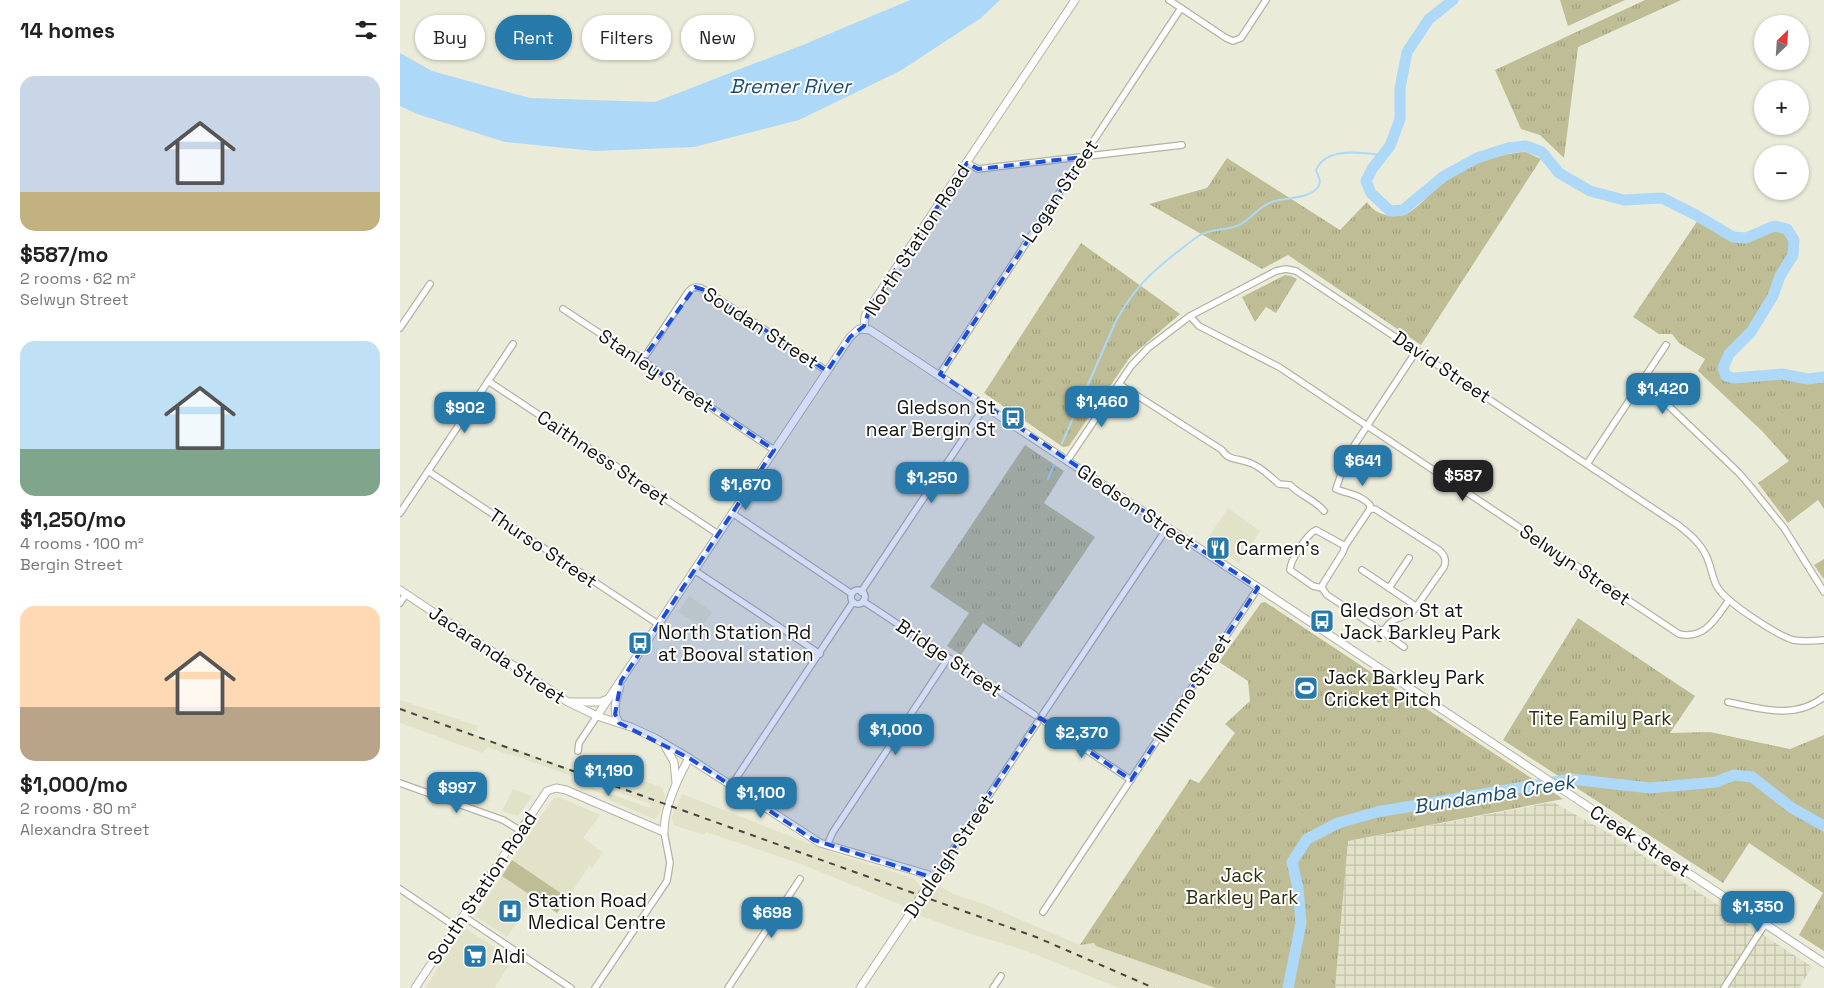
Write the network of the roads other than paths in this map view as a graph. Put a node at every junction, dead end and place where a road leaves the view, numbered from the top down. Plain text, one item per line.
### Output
1 (1075, 0) edge
2 (1169, 0) edge
3 (1266, 0) edge
4 (1181, 8) junction
5 (1182, 145) dead end
6 (1083, 157) junction
7 (967, 163) junction
8 (430, 284) dead end
9 (563, 308) dead end
10 (1190, 316) junction
11 (400, 328) edge
12 (864, 329) junction
13 (513, 344) dead end
14 (1666, 345) dead end
15 (1417, 350) junction
16 (644, 358) junction
17 (827, 371) junction
18 (940, 374) junction
19 (488, 381) junction
20 (1119, 384) junction
21 (1641, 384) junction
22 (985, 406) junction
23 (1367, 426) junction
24 (774, 450) junction
25 (1068, 461) junction
26 (1587, 464) junction
27 (428, 471) junction
28 (1370, 509) junction
29 (1324, 512) dead end
30 (400, 513) edge
31 (732, 514) junction
32 (1167, 528) junction
33 (718, 534) junction
34 (1345, 546) junction
35 (1409, 558) dead end
36 (694, 570) junction
37 (1362, 570) dead end
38 (1258, 588) junction
39 (1322, 588) junction
40 (1389, 588) junction
41 (403, 592) edge
42 (861, 592) junction
43 (1824, 592) edge
44 (852, 594) junction
45 (1729, 600) junction
46 (863, 601) junction
47 (853, 602) junction
48 (400, 604) edge
49 (1417, 606) junction
50 (658, 624) junction
51 (1383, 632) junction
52 (1379, 638) dead end
53 (1824, 640) edge
54 (1404, 647) dead end
55 (820, 654) junction
56 (948, 658) junction
57 (621, 681) junction
58 (1824, 697) edge
59 (608, 699) junction
60 (568, 702) junction
61 (1728, 702) dead end
62 (1043, 714) junction
63 (597, 716) junction
64 (1035, 716) junction
65 (1045, 722) junction
66 (1037, 723) junction
67 (619, 724) junction
68 (662, 742) junction
69 (578, 751) dead end
70 (689, 758) junction
71 (1531, 770) joint
72 (1131, 780) junction
73 (400, 783) edge
74 (677, 785) junction
75 (731, 786) junction
76 (521, 830) junction
77 (664, 832) junction
78 (827, 845) junction
79 (934, 878) junction
80 (800, 879) dead end
81 (400, 889) edge
82 (1043, 912) dead end
83 (463, 916) junction
84 (1764, 924) junction
85 (456, 927) junction
86 (1824, 963) edge
87 (1001, 976) dead end
88 (415, 988) edge
89 (571, 988) edge
90 (595, 988) edge
91 (728, 988) edge
92 (860, 988) edge
93 (993, 988) edge
94 (1724, 988) edge

1 - 7 street, North Station Road
2 - 4 street
3 - 4 street
4 - 6 street, Logan Street
5 - 6 street
6 - 7 street
6 - 18 street, Logan Street
7 - 12 street, North Station Road
8 - 11 street
9 - 16 street, Stanley Street
10 - 15 street, David Street
10 - 20 street, David Street
10 - 23 street, Selwyn Street
12 - 17 street, North Station Road
12 - 18 street, Gledson Street
13 - 19 street
14 - 21 street
15 - 23 street
15 - 26 street, David Street
16 - 17 street, Soudan Street
16 - 24 street, Stanley Street
17 - 24 street, North Station Road
18 - 22 street, Gledson Street
19 - 27 street
19 - 33 street, Caithness Street
20 - 25 street, David Street
20 - 29 street
21 - 26 street
21 - 43 street
22 - 25 street, Gledson Street
22 - 42 street
23 - 28 street
23 - 45 street, Selwyn Street
24 - 31 street, North Station Road
25 - 32 street, Gledson Street
26 - 45 street, David Street
27 - 30 street
27 - 50 street, Thurso Street
28 - 34 street
28 - 49 street
31 - 33 street, North Station Road
31 - 44 street
32 - 38 street, Gledson Street
32 - 62 street
33 - 36 street, North Station Road
34 - 39 street
34 - 39 street
35 - 40 street
36 - 50 street, North Station Road
36 - 55 street
37 - 40 street
38 - 71 street, Gledson Street
38 - 72 street, Nimmo Street
39 - 51 street
40 - 49 street
41 - 48 street
41 - 60 street, Jacaranda Street
42 - 44 street
42 - 46 street
44 - 47 street
45 - 53 street, David Street
46 - 47 street
46 - 56 street, Bridge Street
47 - 55 street
49 - 51 street
50 - 57 street, North Station Road
51 - 52 street
51 - 54 street
55 - 75 street
56 - 64 street, Bridge Street
56 - 78 street
57 - 59 street, North Station Road
57 - 67 street
58 - 61 street
59 - 60 street
59 - 63 street, North Station Road
60 - 63 street, Jacaranda Street
62 - 64 street
62 - 65 street
63 - 67 street, Jacaranda Street
63 - 69 street, North Station Road
64 - 66 street
65 - 66 street
65 - 72 street
66 - 79 street, Dudleigh Street
67 - 68 street, Jacaranda Street
68 - 70 street, Jacaranda Street
68 - 74 street
70 - 74 street
70 - 75 street, Jacaranda Street
71 - 84 street, Creek Street
72 - 82 street, Nimmo Street
73 - 76 street
74 - 77 street
75 - 78 street, Jacaranda Street
76 - 77 street, South Station Road
76 - 83 street, South Station Road
77 - 90 street
78 - 79 street, Jacaranda Street
79 - 92 street, Dudleigh Street, bridge
80 - 91 street
81 - 85 street
83 - 85 street, South Station Road
83 - 89 street
84 - 86 street, Creek Street
84 - 94 street
85 - 88 street, South Station Road
87 - 93 street

